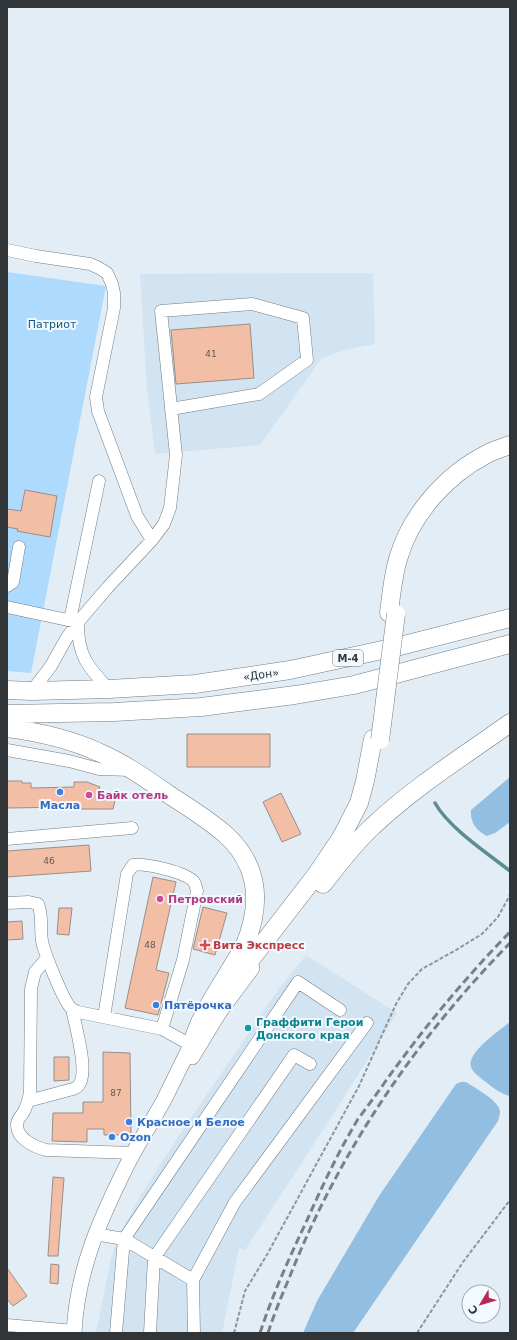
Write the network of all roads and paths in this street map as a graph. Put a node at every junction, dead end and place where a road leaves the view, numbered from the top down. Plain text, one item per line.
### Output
1 (7, 250) edge
2 (171, 409) junction
3 (510, 445) edge
4 (510, 455) edge
5 (99, 481) dead end
6 (152, 540) junction
7 (19, 548) dead end
8 (7, 586) edge
9 (7, 607) edge
10 (392, 614) junction
11 (510, 618) edge
12 (74, 621) junction
13 (510, 644) edge
14 (109, 689) junction
15 (7, 690) edge
16 (32, 691) junction
17 (7, 714) edge
18 (510, 723) edge
19 (7, 728) edge
20 (377, 740) junction
21 (7, 750) edge
22 (132, 770) junction
23 (132, 828) dead end
24 (7, 839) edge
25 (510, 895) edge
26 (7, 903) edge
27 (275, 939) junction
28 (47, 958) junction
29 (72, 1009) junction
30 (340, 1010) dead end
31 (104, 1018) junction
32 (367, 1023) dead end
33 (162, 1029) junction
34 (194, 1047) junction
35 (310, 1064) dead end
36 (28, 1101) junction
37 (12, 1122) edge
38 (134, 1153) junction
39 (510, 1200) edge
40 (95, 1234) junction
41 (124, 1239) junction
42 (154, 1258) junction
43 (193, 1280) junction
44 (7, 1325) edge
45 (74, 1332) edge
46 (116, 1333) edge
47 (150, 1333) edge
48 (194, 1333) edge
49 (234, 1333) edge
50 (417, 1333) edge

1 - 6 street
2 - 2 street
2 - 6 street
3 - 10 highway
4 - 10 highway
5 - 12 street
6 - 12 street
7 - 8 street
9 - 12 street
10 - 20 highway
11 - 14 highway, «Дон» / М-4
12 - 14 street
12 - 16 street
13 - 17 highway, М-4
14 - 16 highway, «Дон» / М-4
15 - 16 highway, «Дон» / М-4
18 - 27 highway
19 - 22 highway
20 - 27 highway
20 - 34 highway
21 - 22 street
22 - 34 highway
23 - 24 street
25 - 49 path
26 - 28 street
27 - 34 main road
28 - 29 street
28 - 36 street
29 - 31 street
29 - 36 street
30 - 41 street
31 - 33 street
31 - 33 street
32 - 43 street
33 - 34 street
34 - 38 main road
35 - 42 street
36 - 37 street
37 - 38 street
38 - 40 main road
39 - 50 path
40 - 41 street
40 - 45 main road
41 - 42 street
41 - 46 street
42 - 43 street
42 - 47 street
43 - 48 street
44 - 45 street

